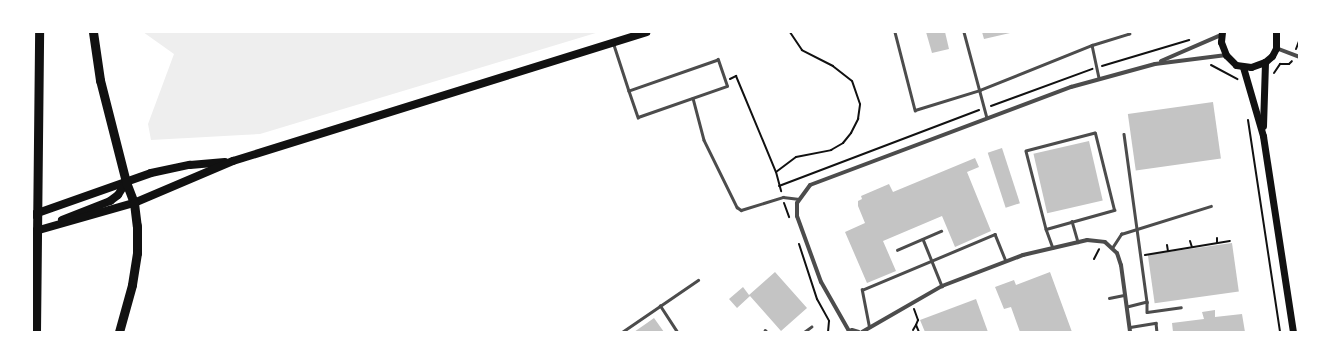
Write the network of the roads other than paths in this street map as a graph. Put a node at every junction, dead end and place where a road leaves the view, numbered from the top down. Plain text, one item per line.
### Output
1 (39, 32) edge
2 (93, 32) edge
3 (646, 32) edge
4 (895, 32) edge
5 (964, 32) edge
6 (1128, 32) edge
7 (1276, 32) edge
8 (1222, 34) edge
9 (613, 42) junction
10 (1092, 46) junction
11 (1276, 48) junction
12 (1226, 55) junction
13 (1299, 57) edge
14 (1265, 62) junction
15 (1155, 64) junction
16 (1243, 67) junction
17 (1099, 78) junction
18 (980, 90) junction
19 (629, 91) junction
20 (693, 98) junction
21 (987, 118) junction
22 (1124, 134) dead end
23 (1263, 136) junction
24 (233, 161) junction
25 (126, 182) junction
26 (799, 198) junction
27 (134, 203) junction
28 (1211, 206) dead end
29 (32, 215) edge
30 (1072, 221) junction
31 (49, 227) junction
32 (1046, 229) junction
33 (1136, 229) junction
34 (941, 231) dead end
35 (32, 232) edge
36 (923, 239) junction
37 (1078, 242) junction
38 (1053, 248) junction
39 (1112, 248) junction
40 (897, 250) dead end
41 (932, 261) junction
42 (1007, 262) junction
43 (698, 280) dead end
44 (942, 286) junction
45 (1125, 295) junction
46 (1109, 298) dead end
47 (1147, 302) junction
48 (660, 306) junction
49 (1127, 307) junction
50 (1182, 307) dead end
51 (811, 327) dead end
52 (869, 327) junction
53 (1129, 330) edge
54 (848, 331) edge
55 (36, 332) edge
56 (119, 332) edge
57 (622, 332) edge
58 (677, 332) edge
59 (804, 332) edge
60 (859, 332) edge
61 (862, 332) edge
62 (1157, 332) edge
63 (1293, 332) edge

1 - 55 highway
2 - 25 highway
3 - 9 main road
4 - 18 lane
5 - 18 lane
6 - 10 lane
7 - 11 main road
8 - 12 main road
8 - 15 street
9 - 19 lane
9 - 24 main road
10 - 17 lane
10 - 18 lane
11 - 13 street
11 - 14 main road
12 - 15 street
12 - 16 main road
14 - 16 main road
14 - 23 main road
15 - 17 street
16 - 23 main road
17 - 21 street
18 - 21 lane
19 - 20 lane
19 - 20 lane
20 - 26 lane
21 - 26 street
22 - 33 lane
23 - 63 main road
24 - 25 main road
24 - 27 main road
25 - 27 highway
25 - 29 main road
25 - 31 main road
26 - 54 street
27 - 31 main road
27 - 56 highway
28 - 33 lane
30 - 32 lane
30 - 32 lane
30 - 37 lane
31 - 35 main road
32 - 38 lane
33 - 39 lane
33 - 47 lane
34 - 36 lane
36 - 40 lane
36 - 41 lane
37 - 38 street
37 - 39 street
38 - 42 street
39 - 45 street
41 - 42 lane
41 - 44 lane
41 - 52 lane
42 - 44 street
43 - 48 lane
44 - 52 street
45 - 46 lane
45 - 49 street
47 - 49 lane
47 - 50 lane
48 - 57 lane
48 - 58 lane
49 - 53 street
51 - 59 lane
52 - 61 street
53 - 62 lane
54 - 60 street

